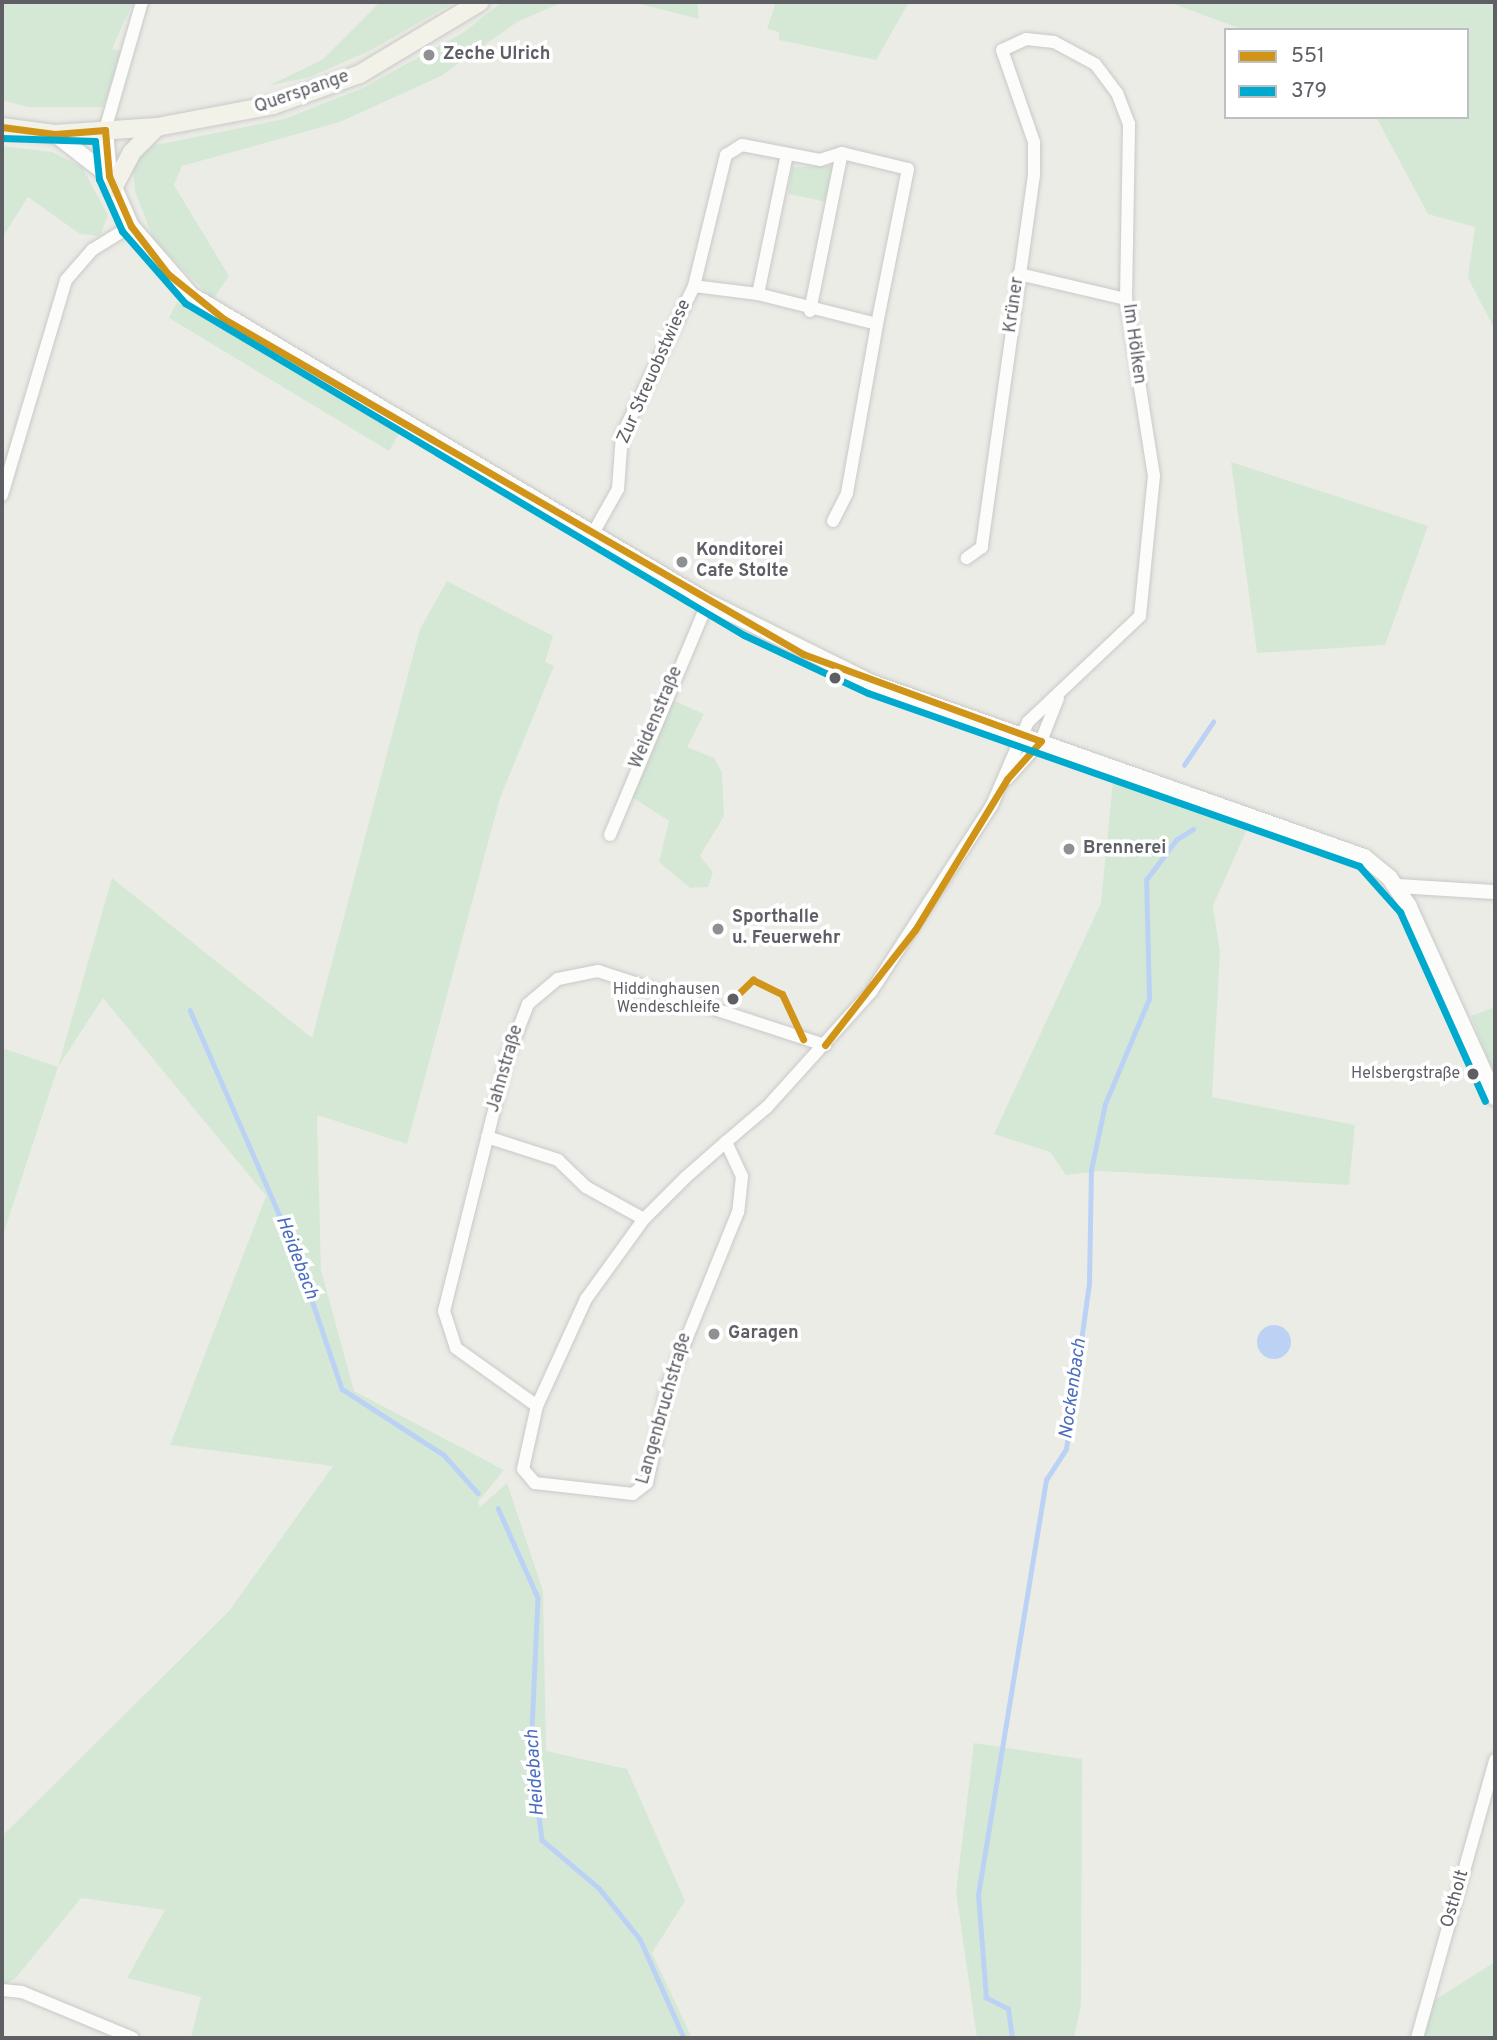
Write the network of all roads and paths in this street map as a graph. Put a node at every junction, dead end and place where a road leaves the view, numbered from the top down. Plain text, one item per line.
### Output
1 (142, 2) edge
2 (480, 2) edge
3 (1002, 50) joint
4 (2, 127) edge
5 (157, 127) junction
6 (105, 130) junction
7 (55, 134) junction
8 (842, 153) junction
9 (787, 154) junction
10 (111, 182) junction
11 (131, 226) junction
12 (1018, 274) junction
13 (694, 286) junction
14 (758, 294) junction
15 (1126, 299) junction
16 (810, 311) junction
17 (877, 324) junction
18 (2, 495) edge
19 (834, 521) dead end
20 (592, 535) junction
21 (967, 558) dead end
22 (708, 602) junction
23 (1058, 698) junction
24 (1020, 733) junction
25 (1041, 741) junction
26 (1007, 779) junction
27 (610, 835) dead end
28 (1397, 886) junction
29 (1495, 892) edge
30 (825, 1045) junction
31 (1495, 1097) edge
32 (487, 1136) junction
33 (726, 1142) junction
34 (644, 1219) junction
35 (537, 1406) junction
36 (1495, 1760) edge
37 (2, 1990) edge
38 (133, 2038) edge
39 (1417, 2038) edge

1 - 6 street
2 - 5 main road, Querspange
3 - 12 street, Krüner
3 - 15 street, Im Hölken
4 - 7 main road, Querspange
5 - 6 main road, Querspange
5 - 10 main road
6 - 7 main road, Querspange
6 - 10 main road
7 - 10 main road
8 - 9 street, Zur Streuobstwiese
8 - 16 street
8 - 17 street, Zur Streuobstwiese
9 - 13 street, Zur Streuobstwiese
9 - 14 street
10 - 11 main road
11 - 18 street
11 - 20 main road
12 - 15 street
12 - 21 street, Krüner
13 - 14 street, Zur Streuobstwiese
13 - 20 street, Zur Streuobstwiese
14 - 16 street, Zur Streuobstwiese
15 - 23 street, Im Hölken
16 - 17 street, Zur Streuobstwiese
17 - 19 street, Zur Streuobstwiese
20 - 22 main road
22 - 24 main road
22 - 27 street, Weidenstraße
23 - 24 street, Im Hölken
23 - 25 street, Im Hölken
24 - 25 main road
24 - 26 street, Langenbruchstraße
25 - 26 street, Langenbruchstraße
25 - 28 main road
26 - 30 street, Langenbruchstraße
28 - 29 street
28 - 31 main road
30 - 32 street, Jahnstraße
30 - 33 street, Langenbruchstraße
32 - 34 street
32 - 35 street, Jahnstraße
33 - 34 street, Langenbruchstraße
33 - 35 street, Langenbruchstraße
34 - 35 street, Langenbruchstraße
36 - 39 street, Ostholt
37 - 38 street

